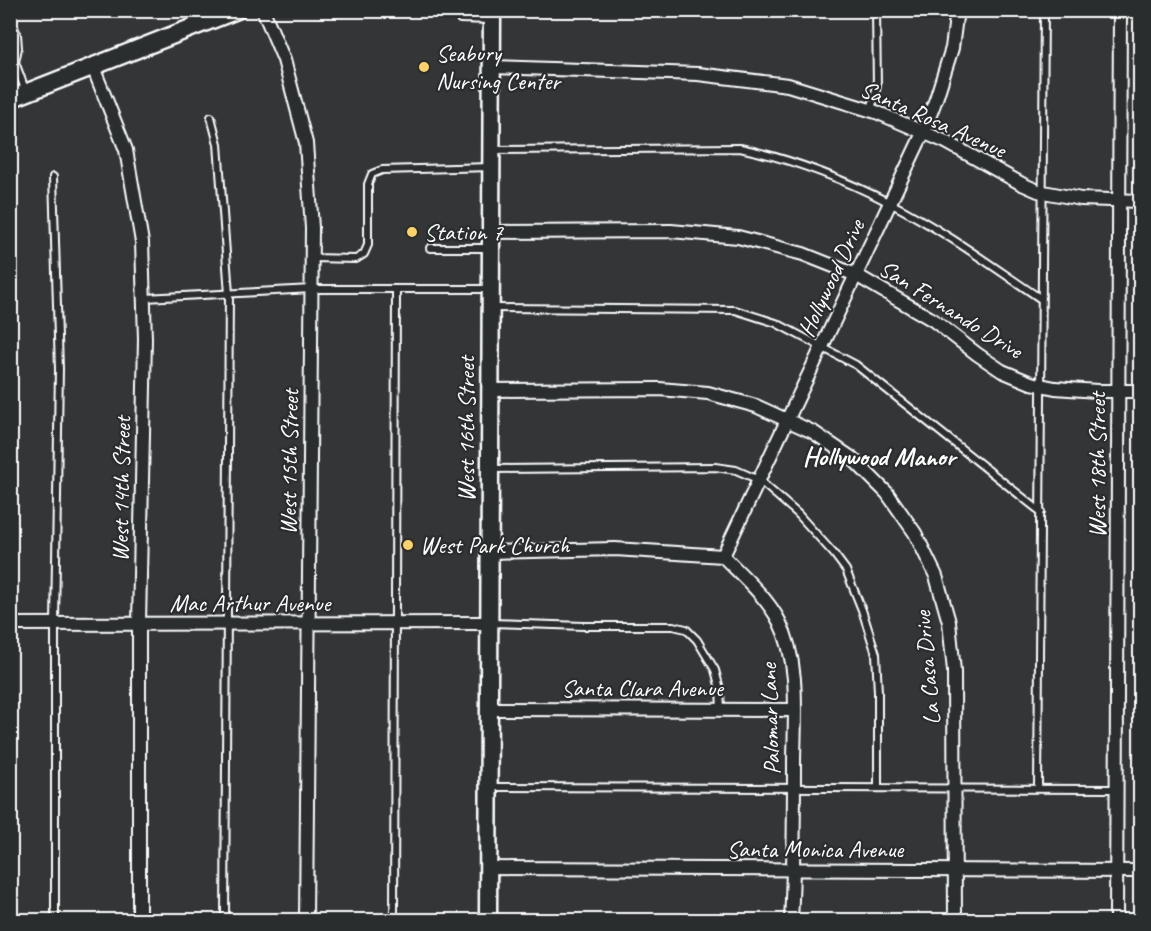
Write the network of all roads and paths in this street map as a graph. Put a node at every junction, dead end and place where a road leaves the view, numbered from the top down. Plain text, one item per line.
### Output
1 (190, 10) edge
2 (237, 10) edge
3 (263, 10) edge
4 (460, 10) edge
5 (876, 10) edge
6 (957, 10) edge
7 (1044, 10) edge
8 (1120, 10) edge
9 (492, 15) edge
10 (10, 18) edge
11 (197, 26) junction
12 (13, 62) edge
13 (93, 67) junction
14 (492, 67) junction
15 (18, 96) edge
16 (871, 110) junction
17 (211, 117) dead end
18 (923, 133) junction
19 (491, 159) junction
20 (53, 177) dead end
21 (1041, 192) junction
22 (1119, 201) junction
23 (1140, 201) edge
24 (890, 203) junction
25 (491, 240) junction
26 (430, 249) dead end
27 (312, 258) junction
28 (856, 275) junction
29 (312, 289) junction
30 (396, 289) junction
31 (491, 289) junction
32 (229, 294) junction
33 (145, 298) junction
34 (1041, 298) junction
35 (491, 308) junction
36 (822, 346) junction
37 (1042, 385) junction
38 (490, 390) junction
39 (1118, 390) junction
40 (1140, 391) edge
41 (787, 419) junction
42 (490, 469) junction
43 (759, 480) junction
44 (1041, 512) junction
45 (490, 552) junction
46 (723, 555) junction
47 (396, 623) junction
48 (490, 623) junction
49 (10, 624) edge
50 (55, 624) junction
51 (139, 624) junction
52 (226, 624) junction
53 (308, 624) junction
54 (489, 709) junction
55 (721, 710) junction
56 (794, 710) junction
57 (489, 787) junction
58 (794, 788) junction
59 (878, 788) junction
60 (955, 788) junction
61 (1038, 788) junction
62 (1116, 789) junction
63 (489, 868) junction
64 (794, 870) junction
65 (955, 870) junction
66 (1116, 871) junction
67 (1140, 871) edge
68 (55, 921) edge
69 (139, 921) edge
70 (225, 921) edge
71 (306, 921) edge
72 (394, 921) edge
73 (488, 921) edge
74 (791, 921) edge
75 (955, 921) edge
76 (1116, 921) edge

1 - 11 lane
2 - 11 main road
3 - 27 street, West 15th Street
4 - 9 lane
5 - 16 lane
6 - 18 street, Hollywood Drive
7 - 21 lane
8 - 22 street, West 18th Street
9 - 14 main road, West 16th Street
10 - 12 lane
11 - 13 main road
12 - 15 lane
13 - 15 main road
13 - 33 street, West 14th Street
14 - 16 street, Santa Rosa Avenue
14 - 19 main road, West 16th Street
16 - 18 street, Santa Rosa Avenue
17 - 32 lane
18 - 21 street, Santa Rosa Avenue
18 - 24 street, Hollywood Drive
19 - 24 lane
19 - 25 main road, West 16th Street
19 - 27 lane
20 - 50 lane
21 - 22 street, Santa Rosa Avenue
21 - 34 lane
22 - 23 street, Santa Rosa Avenue
22 - 39 street, West 18th Street
24 - 28 street, Hollywood Drive
24 - 34 lane
25 - 26 lane
25 - 28 street, San Fernando Drive
25 - 31 main road, West 16th Street
27 - 29 street, West 15th Street
28 - 36 street, Hollywood Drive
28 - 37 street, San Fernando Drive
29 - 30 lane
29 - 32 lane
29 - 53 street, West 15th Street
30 - 31 lane
30 - 47 lane
31 - 35 main road, West 16th Street
32 - 33 lane
32 - 52 lane
33 - 51 street, West 14th Street
34 - 37 lane
35 - 36 lane
35 - 38 main road, West 16th Street
36 - 41 street, Hollywood Drive
36 - 44 lane
37 - 39 street, San Fernando Drive
37 - 44 lane
38 - 41 street, La Casa Drive
38 - 42 main road, West 16th Street
39 - 40 street, San Fernando Drive
39 - 62 street, West 18th Street
41 - 43 street, Hollywood Drive
41 - 60 street, La Casa Drive
42 - 43 lane
42 - 45 main road, West 16th Street
43 - 46 street, Hollywood Drive
43 - 59 lane
44 - 61 lane
45 - 46 street
45 - 48 main road, West 16th Street
46 - 56 street, Palomar Lane
47 - 48 street, Mac Arthur Avenue
47 - 53 street, Mac Arthur Avenue
47 - 72 lane
48 - 54 main road, West 16th Street
48 - 55 lane
49 - 50 street, Mac Arthur Avenue
50 - 51 street, Mac Arthur Avenue
50 - 68 lane
51 - 52 street, Mac Arthur Avenue
51 - 69 street, West 14th Street
52 - 53 street, Mac Arthur Avenue
52 - 70 lane
53 - 71 street, West 15th Street
54 - 55 street, Santa Clara Avenue
54 - 57 main road, West 16th Street
55 - 56 street, Santa Clara Avenue
56 - 58 street, Palomar Lane
57 - 58 lane
57 - 63 main road, West 16th Street
58 - 59 lane
58 - 64 street, Palomar Lane
59 - 60 lane
60 - 61 lane
60 - 65 street, La Casa Drive
61 - 62 lane
62 - 66 street, West 18th Street
63 - 64 street, Santa Monica Avenue
63 - 73 main road, West 16th Street
64 - 65 street, Santa Monica Avenue
64 - 74 street, Palomar Lane
65 - 66 street, Santa Monica Avenue
65 - 75 street, La Casa Drive
66 - 67 street, Santa Monica Avenue
66 - 76 street, West 18th Street

